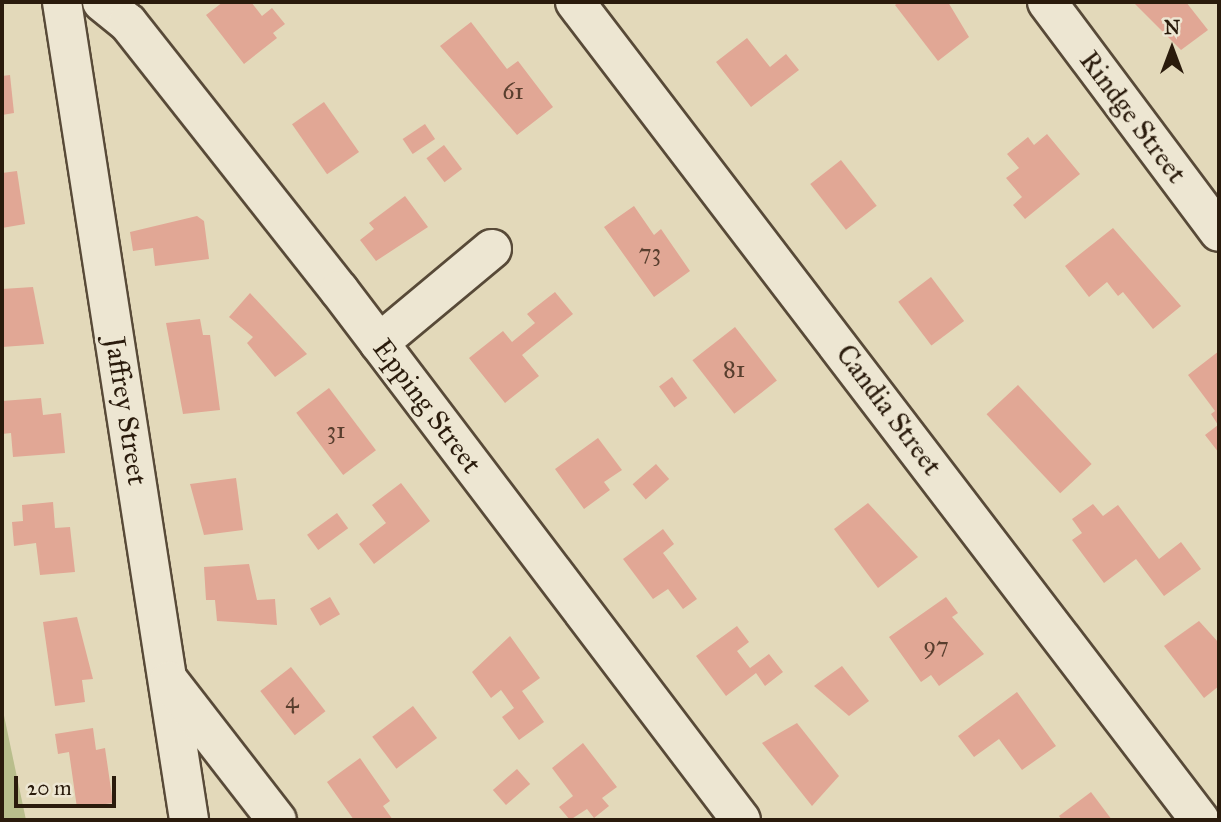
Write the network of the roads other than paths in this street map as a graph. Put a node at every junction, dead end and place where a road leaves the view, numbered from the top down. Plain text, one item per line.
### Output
1 (62, 2) edge
2 (102, 2) edge
3 (575, 2) edge
4 (1047, 2) edge
5 (1219, 232) edge
6 (492, 249) dead end
7 (379, 343) junction
8 (168, 680) junction
9 (189, 820) edge
10 (278, 820) edge
11 (741, 820) edge
12 (1200, 820) edge

1 - 8 street, Jaffrey Street
2 - 7 street, Epping Street
3 - 12 street, Candia Street
4 - 5 street, Rindge Street
6 - 7 street
7 - 11 street, Epping Street
8 - 9 street, Jaffrey Street
8 - 10 street

